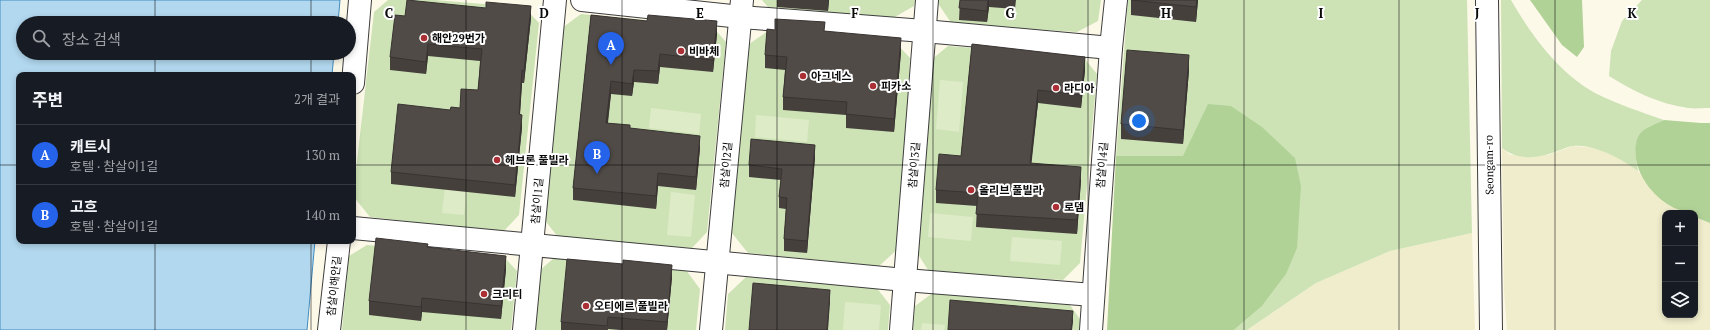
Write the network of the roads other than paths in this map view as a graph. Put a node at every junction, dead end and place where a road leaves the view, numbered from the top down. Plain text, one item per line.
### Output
1 (360, 0) edge
2 (555, 0) edge
3 (582, 0) edge
4 (927, 0) edge
5 (1116, 0) edge
6 (1487, 0) edge
7 (741, 8) edge
8 (924, 31) junction
9 (356, 47) edge
10 (1111, 48) junction
11 (355, 60) edge
12 (354, 72) edge
13 (356, 228) edge
14 (339, 244) edge
15 (533, 245) junction
16 (717, 262) junction
17 (905, 280) junction
18 (1093, 295) junction
19 (329, 330) edge
20 (524, 330) edge
21 (711, 330) edge
22 (901, 330) edge
23 (1091, 330) edge
24 (1491, 330) edge

1 - 9 street
2 - 15 street, 참살이1길
3 - 7 street
4 - 8 street, 참살이3길
5 - 10 street, 참살이4길
6 - 24 street, Seongam-ro
7 - 8 street
7 - 16 street, 참살이2길
8 - 10 street
8 - 17 street, 참살이3길
10 - 18 street, 참살이4길
11 - 12 street
13 - 15 street
14 - 19 street, 참살이해안길
15 - 16 street
15 - 20 street, 참살이1길
16 - 17 street
16 - 21 street, 참살이2길
17 - 18 street
17 - 22 street, 참살이3길
18 - 23 street, 참살이4길

